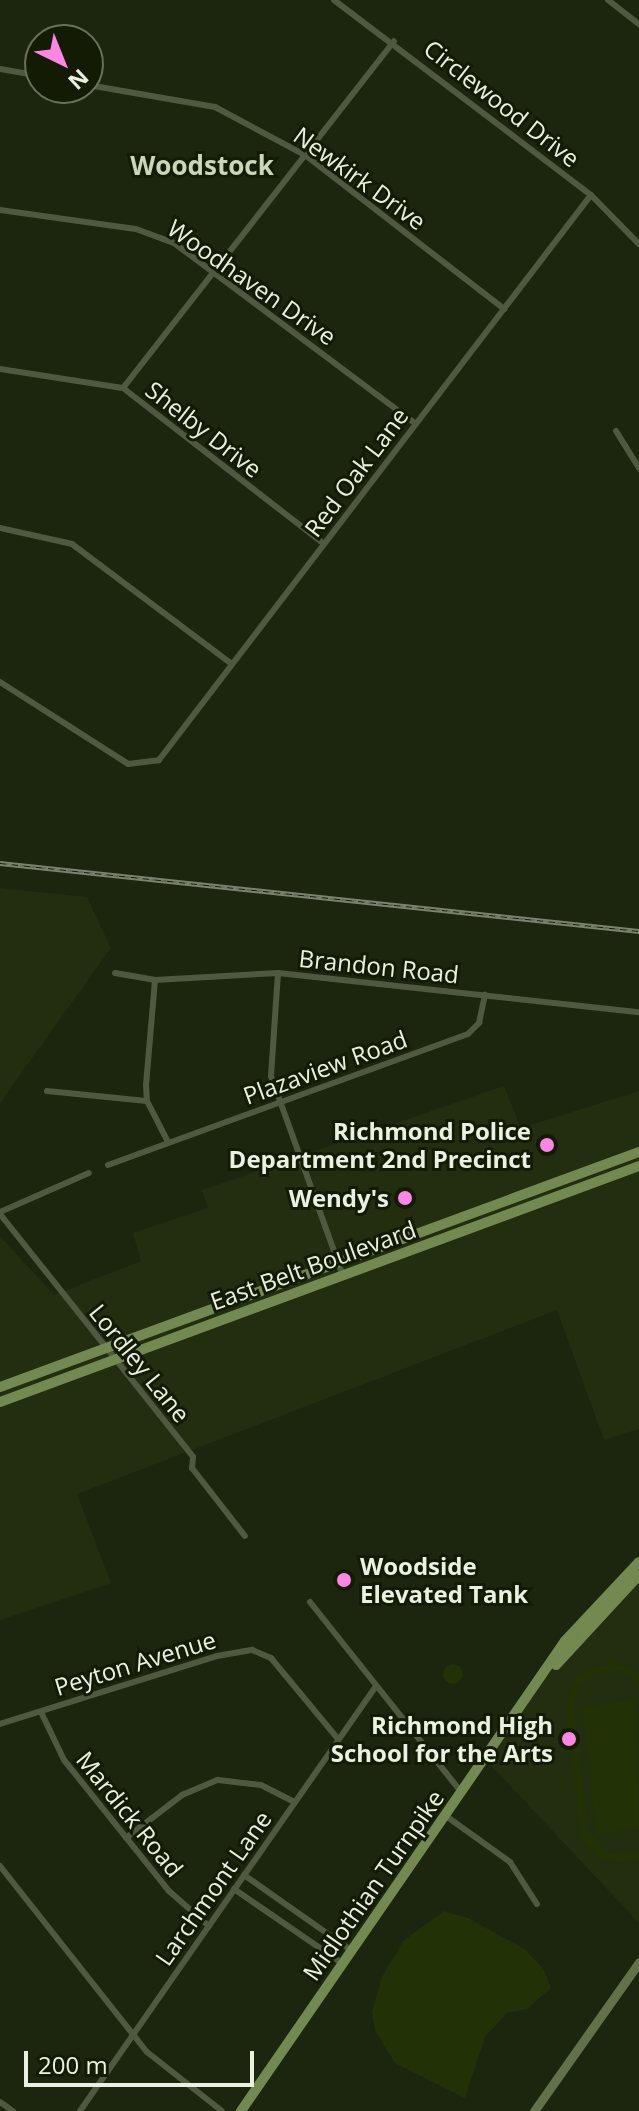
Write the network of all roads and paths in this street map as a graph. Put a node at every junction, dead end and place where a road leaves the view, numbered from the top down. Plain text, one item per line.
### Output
1 (334, 0) edge
2 (608, 0) edge
3 (639, 24) edge
4 (394, 41) junction
5 (0, 69) edge
6 (24, 73) edge
7 (104, 88) edge
8 (305, 155) junction
9 (591, 195) junction
10 (0, 210) edge
11 (639, 244) edge
12 (214, 271) junction
13 (504, 309) junction
14 (0, 369) edge
15 (123, 388) junction
16 (416, 424) junction
17 (616, 431) dead end
18 (639, 468) edge
19 (0, 528) edge
20 (324, 544) junction
21 (232, 664) junction
22 (0, 682) edge
23 (115, 973) dead end
24 (278, 973) junction
25 (155, 980) junction
26 (485, 995) junction
27 (639, 1012) edge
28 (47, 1091) dead end
29 (147, 1101) junction
30 (278, 1103) junction
31 (168, 1142) junction
32 (639, 1152) edge
33 (108, 1165) dead end
34 (639, 1166) edge
35 (89, 1173) dead end
36 (0, 1213) edge
37 (339, 1264) junction
38 (343, 1276) junction
39 (106, 1349) junction
40 (116, 1360) junction
41 (0, 1387) edge
42 (0, 1402) edge
43 (245, 1536) dead end
44 (639, 1562) edge
45 (639, 1575) edge
46 (310, 1602) dead end
47 (538, 1683) junction
48 (376, 1686) junction
49 (41, 1712) junction
50 (0, 1724) edge
51 (338, 1739) junction
52 (462, 1793) junction
53 (294, 1802) junction
54 (446, 1816) junction
55 (126, 1838) junction
56 (0, 1866) edge
57 (244, 1875) junction
58 (234, 1889) junction
59 (537, 1904) dead end
60 (209, 1926) junction
61 (352, 1951) junction
62 (639, 1962) edge
63 (344, 1964) junction
64 (134, 2035) junction
65 (0, 2102) edge
66 (13, 2111) edge
67 (80, 2111) edge
68 (222, 2111) edge
69 (241, 2111) edge
70 (534, 2111) edge

1 - 4 street, Circlewood Drive
2 - 3 street
4 - 8 street
4 - 9 street, Circlewood Drive
5 - 6 street
7 - 8 street, Newkirk Drive
8 - 12 street
8 - 13 street, Newkirk Drive
9 - 11 street, Circlewood Drive
9 - 13 street, Red Oak Lane
10 - 12 street, Woodhaven Drive
12 - 15 street
12 - 16 street, Woodhaven Drive
13 - 16 street, Red Oak Lane
14 - 15 street, Shelby Drive
15 - 20 street, Shelby Drive
16 - 20 street, Red Oak Lane
17 - 18 street
19 - 21 street
20 - 21 street, Red Oak Lane
21 - 22 street, Red Oak Lane
23 - 25 street, Brandon Road
24 - 25 street, Brandon Road
24 - 26 street, Brandon Road
24 - 30 street
25 - 29 street
26 - 27 street, Brandon Road
26 - 30 street, Plazaview Road
28 - 29 street
29 - 31 street
30 - 31 street, Plazaview Road
30 - 37 street
31 - 33 street, Plazaview Road
32 - 37 main road, East Belt Boulevard
34 - 38 main road, East Belt Boulevard
35 - 36 street
36 - 39 street, Lordley Lane
37 - 38 street
37 - 39 main road, East Belt Boulevard
38 - 40 main road, East Belt Boulevard
39 - 40 street, Lordley Lane
39 - 41 main road, East Belt Boulevard
40 - 42 main road, East Belt Boulevard
40 - 43 street, Lordley Lane
44 - 47 main road, Midlothian Turnpike
45 - 47 main road, Midlothian Turnpike
46 - 48 street
47 - 52 main road, Midlothian Turnpike
48 - 51 street, Larchmont Lane
48 - 52 street
49 - 50 street, Peyton Avenue
49 - 51 street, Peyton Avenue
49 - 55 street, Mardick Road
51 - 53 street, Larchmont Lane
52 - 54 main road, Midlothian Turnpike
53 - 55 street
53 - 57 street, Larchmont Lane
54 - 59 street
54 - 61 main road, Midlothian Turnpike
55 - 60 street, Mardick Road
56 - 64 street
57 - 58 street, Larchmont Lane
57 - 61 street
58 - 60 street, Larchmont Lane
58 - 63 street
60 - 64 street, Larchmont Lane
61 - 63 main road, Midlothian Turnpike
62 - 70 street
63 - 69 main road, Midlothian Turnpike
64 - 67 street, Larchmont Lane
64 - 68 street
65 - 66 street

